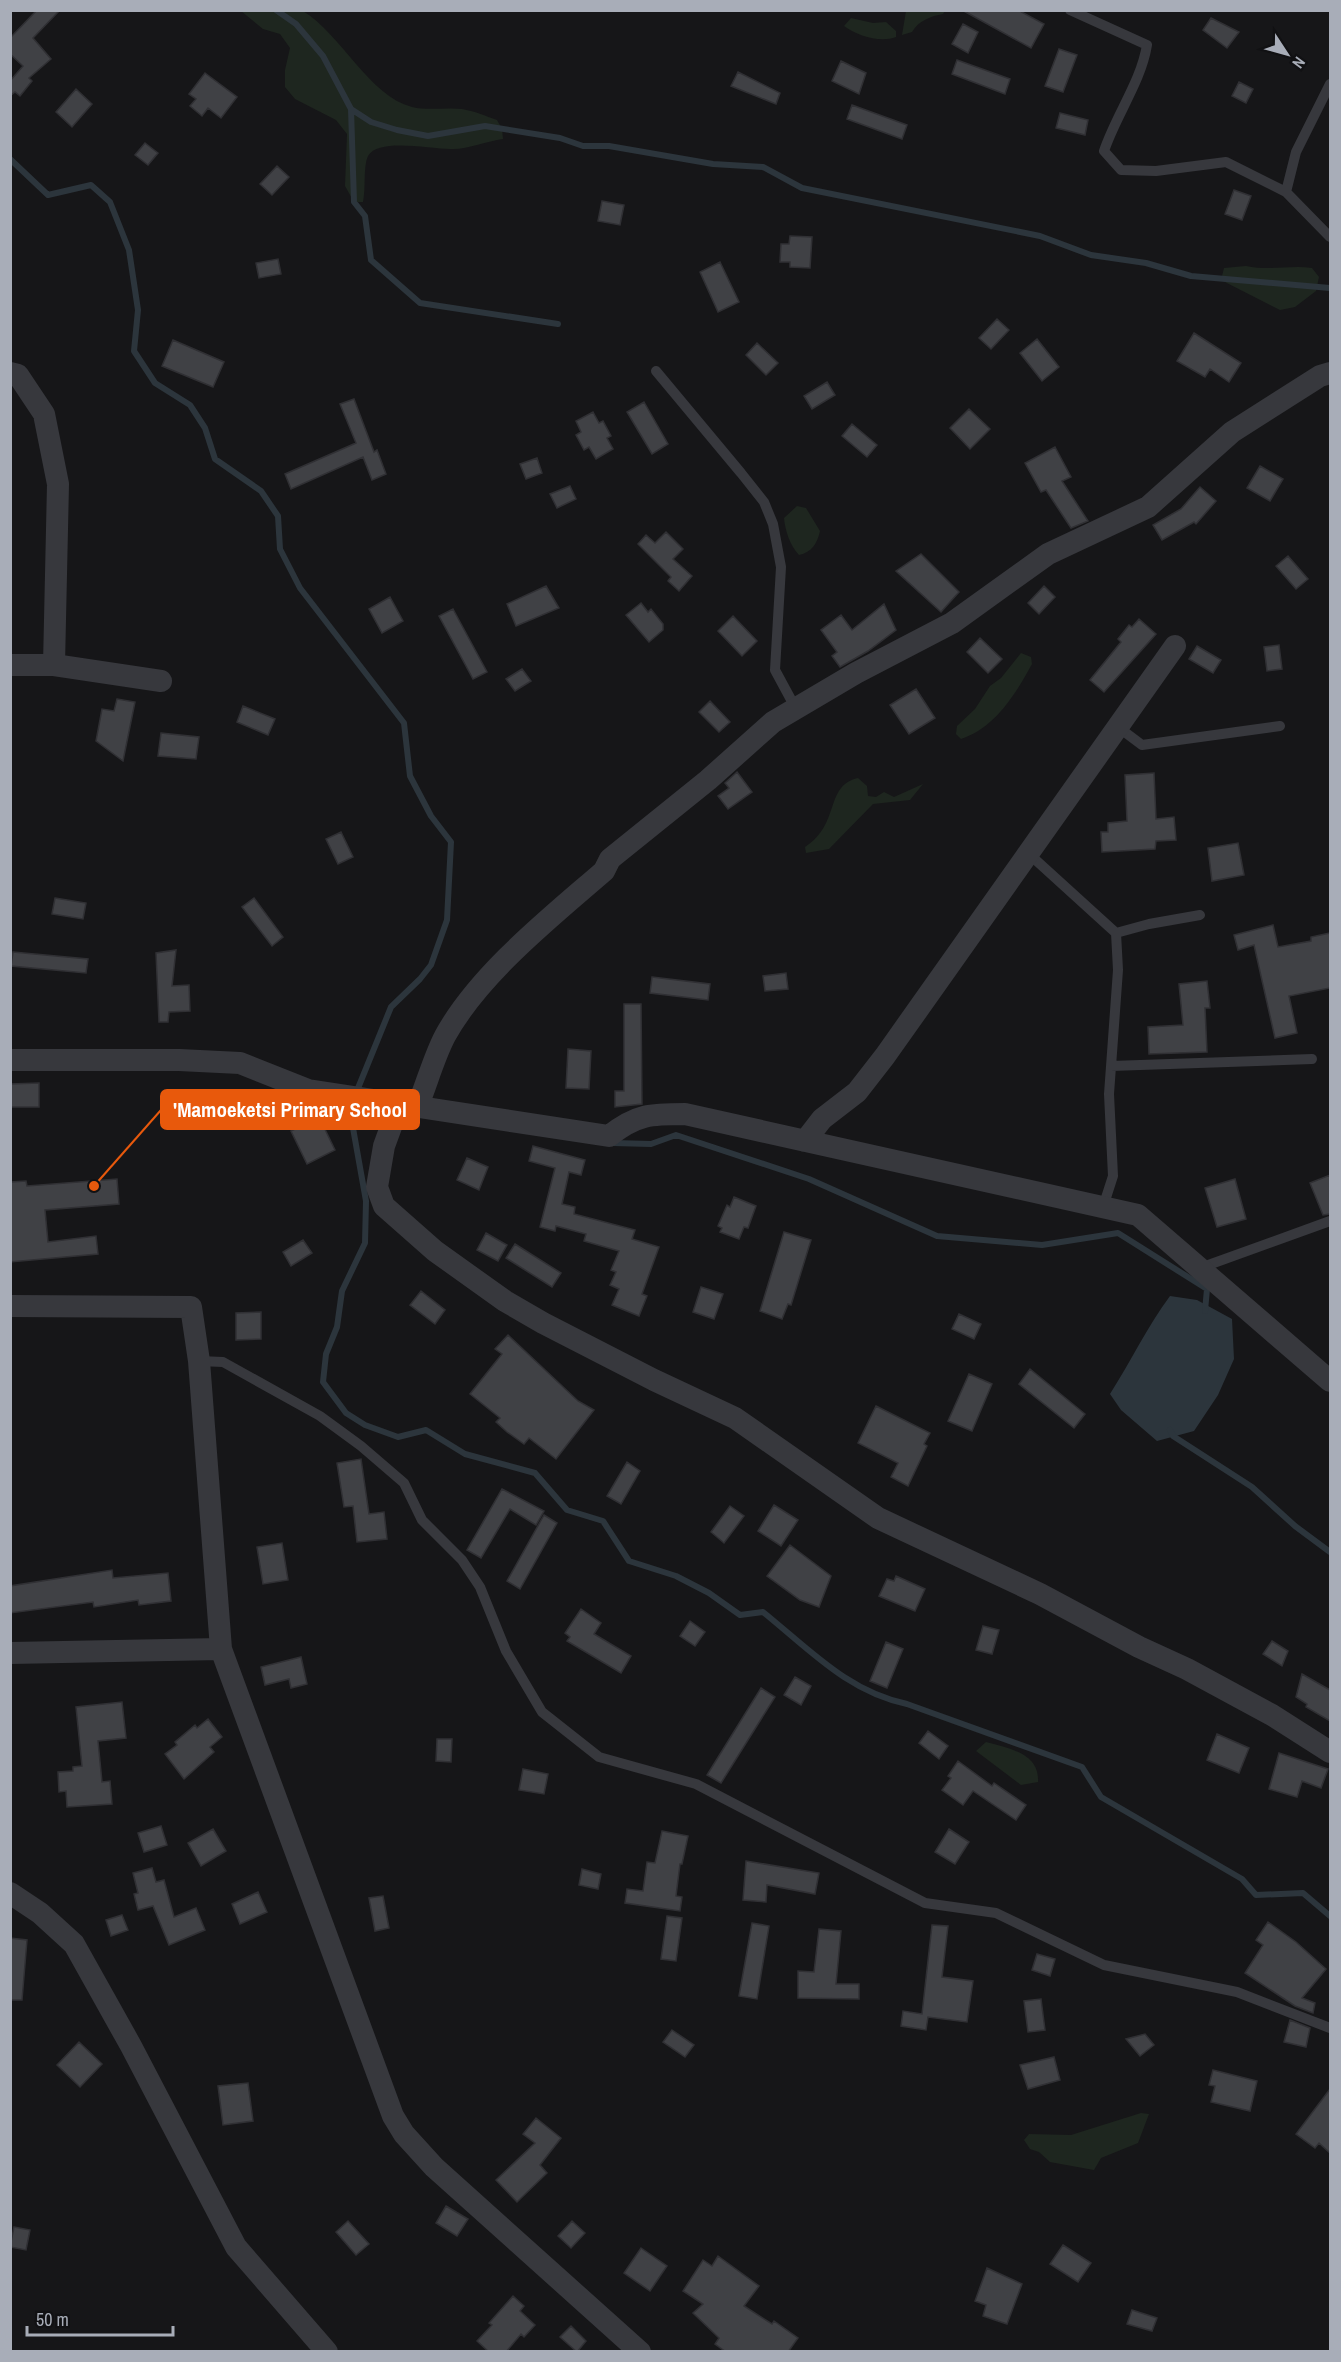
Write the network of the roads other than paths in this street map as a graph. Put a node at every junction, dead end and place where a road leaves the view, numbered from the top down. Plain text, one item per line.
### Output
1 (1070, 10) edge
2 (1330, 84) edge
3 (1286, 192) junction
4 (1330, 237) edge
5 (656, 371) dead end
6 (10, 373) edge
7 (1330, 373) edge
8 (1176, 646) dead end
9 (10, 665) edge
10 (54, 665) junction
11 (161, 681) dead end
12 (795, 707) junction
13 (1280, 726) dead end
14 (1118, 727) junction
15 (1028, 853) junction
16 (1200, 915) dead end
17 (1116, 933) junction
18 (1312, 1059) dead end
19 (10, 1060) edge
20 (1111, 1066) junction
21 (408, 1105) junction
22 (805, 1141) junction
23 (1103, 1207) junction
24 (1330, 1221) edge
25 (1200, 1268) junction
26 (10, 1306) edge
27 (199, 1361) junction
28 (1330, 1382) edge
29 (221, 1648) junction
30 (10, 1653) edge
31 (1330, 1752) edge
32 (10, 1893) edge
33 (1330, 2028) edge
34 (632, 2349) edge
35 (327, 2352) edge

1 - 3 lane
2 - 3 lane
3 - 4 lane
5 - 12 lane
6 - 10 street
7 - 12 street
8 - 14 street
9 - 10 street
10 - 11 street
12 - 21 street
13 - 14 lane
14 - 15 street
15 - 17 lane
15 - 22 street
16 - 17 lane
17 - 20 lane
18 - 20 lane
19 - 21 street
20 - 23 lane
21 - 22 street
21 - 31 street
22 - 23 street
23 - 25 street
24 - 25 lane
25 - 28 street
26 - 27 street
27 - 29 street
27 - 33 lane
29 - 30 street
29 - 34 street
32 - 35 street

